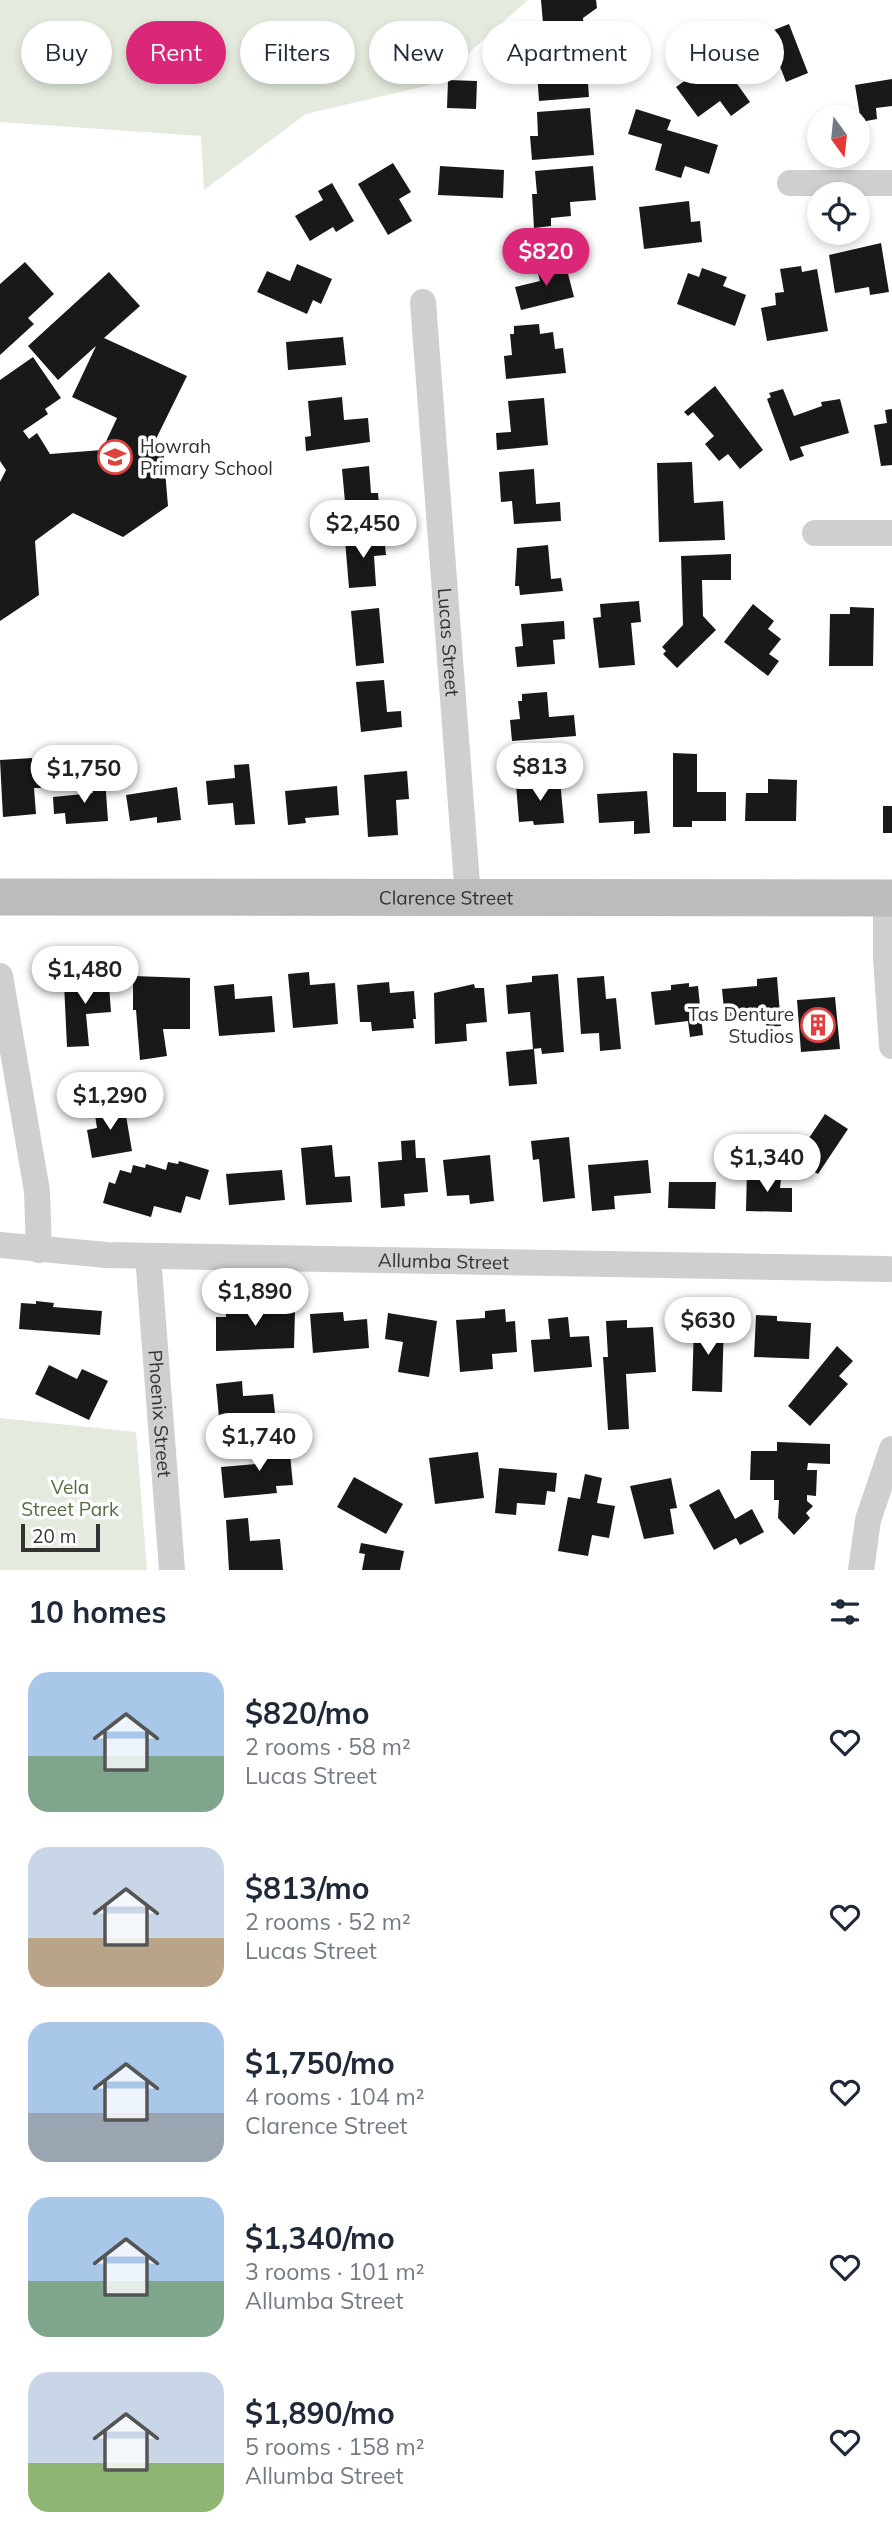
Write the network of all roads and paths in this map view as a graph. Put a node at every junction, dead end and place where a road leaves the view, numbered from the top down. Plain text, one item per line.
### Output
1 (790, 183) dead end
2 (892, 183) edge
3 (423, 302) dead end
4 (815, 533) dead end
5 (892, 533) edge
6 (0, 897) edge
7 (468, 897) junction
8 (889, 898) edge
9 (0, 976) edge
10 (892, 1046) edge
11 (0, 1245) edge
12 (39, 1250) junction
13 (148, 1256) junction
14 (891, 1269) edge
15 (892, 1449) edge
16 (172, 1570) edge
17 (861, 1570) edge

1 - 2 street
3 - 7 street, Lucas Street
4 - 5 street
6 - 7 main road, Clarence Street
7 - 8 main road, Clarence Street
8 - 10 street
9 - 12 street
11 - 12 street, Allumba Street
12 - 13 street, Allumba Street
13 - 14 street, Allumba Street
13 - 16 street, Phoenix Street
15 - 17 street

